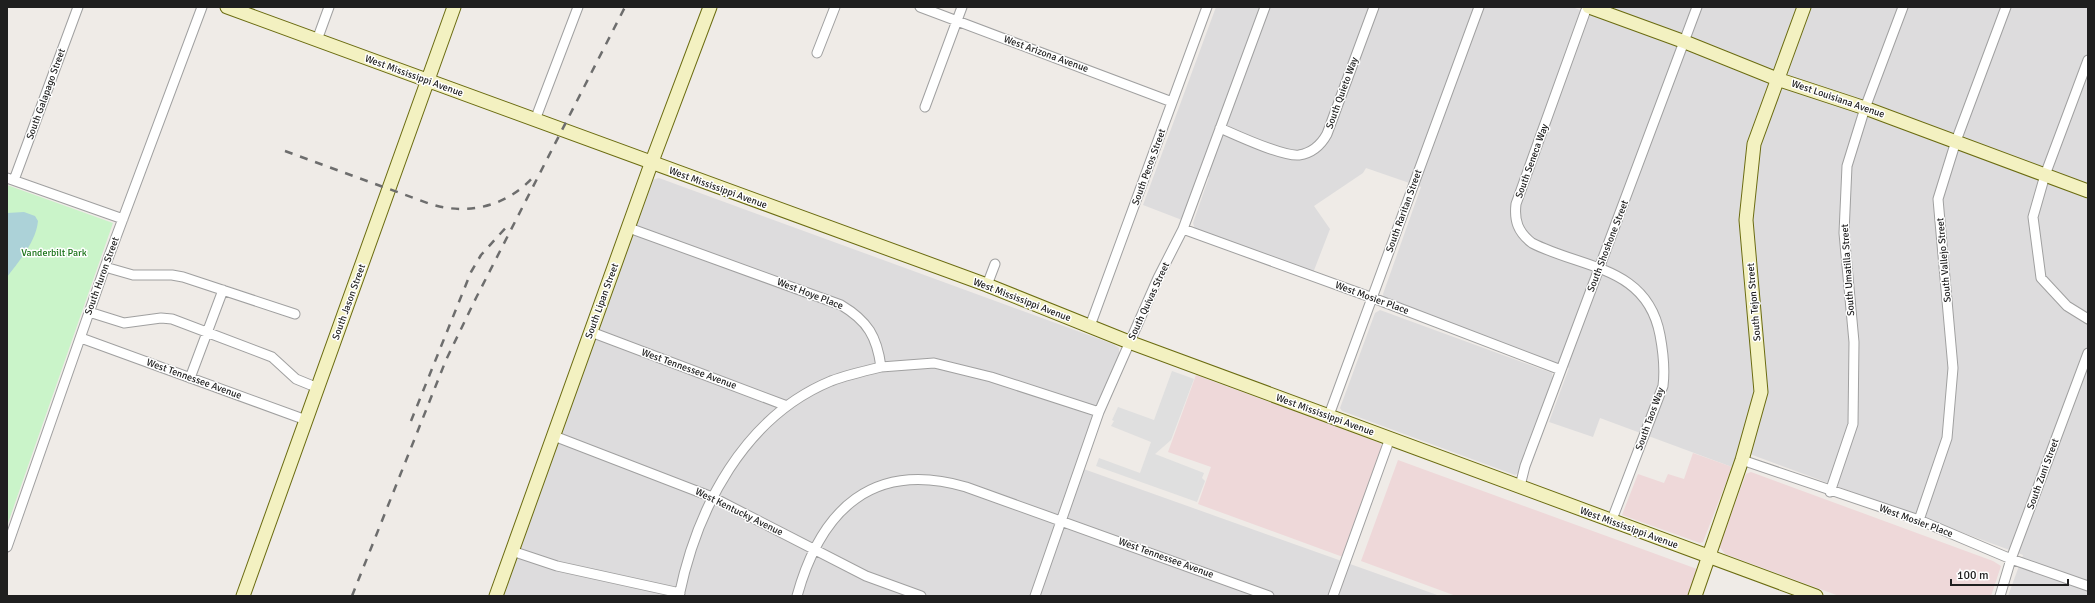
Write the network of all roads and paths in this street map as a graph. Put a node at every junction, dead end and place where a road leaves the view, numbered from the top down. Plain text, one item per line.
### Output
1 (78, 7) edge
2 (202, 7) edge
3 (227, 7) edge
4 (329, 7) edge
5 (454, 7) edge
6 (578, 7) edge
7 (710, 7) edge
8 (835, 7) edge
9 (920, 7) edge
10 (962, 7) edge
11 (1207, 7) edge
12 (1265, 7) edge
13 (1374, 7) edge
14 (1478, 7) edge
15 (1588, 7) edge
16 (1698, 7) edge
17 (1804, 7) edge
18 (1903, 7) edge
19 (2006, 7) edge
20 (956, 21) junction
21 (317, 40) junction
22 (1685, 42) junction
23 (817, 54) dead end
24 (2088, 60) edge
25 (1777, 78) junction
26 (427, 80) junction
27 (1172, 102) junction
28 (925, 106) dead end
29 (1865, 108) junction
30 (535, 120) junction
31 (1220, 128) junction
32 (1956, 141) junction
33 (652, 164) junction
34 (2045, 175) junction
35 (11, 179) edge
36 (2088, 191) edge
37 (123, 219) junction
38 (629, 228) junction
39 (1183, 229) junction
40 (995, 264) dead end
41 (105, 267) junction
42 (1600, 269) junction
43 (987, 285) junction
44 (222, 290) junction
45 (1373, 298) junction
46 (90, 312) junction
47 (295, 314) dead end
48 (2088, 318) edge
49 (1090, 326) junction
50 (207, 332) junction
51 (591, 332) junction
52 (81, 338) junction
53 (1129, 342) junction
54 (2088, 353) edge
55 (881, 367) junction
56 (1561, 370) junction
57 (190, 378) junction
58 (318, 388) junction
59 (787, 406) junction
60 (1099, 412) junction
61 (1329, 416) junction
62 (306, 420) junction
63 (554, 436) junction
64 (1390, 438) junction
65 (1742, 460) junction
66 (1520, 486) junction
67 (1830, 492) junction
68 (712, 497) junction
69 (1062, 520) junction
70 (1919, 520) junction
71 (1611, 522) junction
72 (7, 547) edge
73 (815, 548) junction
74 (512, 551) junction
75 (1707, 557) junction
76 (2011, 559) junction
77 (2088, 586) edge
78 (679, 595) edge
79 (243, 596) edge
80 (496, 596) edge
81 (797, 596) edge
82 (919, 596) edge
83 (1035, 596) edge
84 (1269, 596) edge
85 (1333, 596) edge
86 (1695, 596) edge
87 (1816, 596) edge
88 (2000, 596) edge

1 - 35 street, South Galapago Street
2 - 37 street, South Huron Street
3 - 21 street, West Mississippi Avenue
4 - 21 street
5 - 26 street, South Jason Street
6 - 30 street
7 - 33 street, South Lipan Street
8 - 23 street
9 - 20 street, West Arizona Avenue
10 - 20 street
11 - 27 street, South Pecos Street
12 - 31 street, South Quivas Street
13 - 31 street, South Quieto Way
14 - 45 street, South Raritan Street
15 - 22 street, West Louisiana Avenue
15 - 42 street, South Seneca Way
16 - 22 street, South Shoshone Street
17 - 25 street, South Tejon Street
18 - 29 street, South Umatilla Street
19 - 32 street, South Vallejo Street
20 - 27 street, West Arizona Avenue
20 - 28 street
21 - 26 street, West Mississippi Avenue
22 - 25 street, West Louisiana Avenue
22 - 42 street, South Shoshone Street
24 - 34 street
25 - 29 street, West Louisiana Avenue
25 - 65 street, South Tejon Street
26 - 30 street, West Mississippi Avenue
26 - 58 street, South Jason Street
27 - 49 street, South Pecos Street
29 - 32 street, West Louisiana Avenue
29 - 67 street, South Umatilla Street
30 - 33 street, West Mississippi Avenue
31 - 39 street, South Quivas Street
32 - 34 street, West Louisiana Avenue
32 - 70 street, South Vallejo Street
33 - 38 street, South Lipan Street
33 - 43 street, West Mississippi Avenue
34 - 36 street, West Louisiana Avenue
34 - 48 street
35 - 37 street
37 - 41 street, South Huron Street
38 - 51 street, South Lipan Street
38 - 55 street, West Hoye Place
39 - 45 street, West Mosier Place
39 - 53 street, South Quivas Street
40 - 43 street
41 - 44 street
41 - 46 street, South Huron Street
42 - 56 street, South Shoshone Street
42 - 71 street, South Taos Way
43 - 49 street, West Mississippi Avenue
44 - 47 street
44 - 50 street
45 - 56 street, West Mosier Place
45 - 61 street, South Raritan Street
46 - 50 street
46 - 52 street, South Huron Street
49 - 53 street, West Mississippi Avenue
50 - 57 street
50 - 58 street
51 - 59 street, West Tennessee Avenue
51 - 63 street, South Lipan Street
52 - 57 street, West Tennessee Avenue
52 - 72 street, South Huron Street
53 - 60 street, South Quivas Street
53 - 61 street, West Mississippi Avenue
54 - 76 street, South Zuni Street
55 - 59 street
55 - 60 street
56 - 66 street, South Shoshone Street
57 - 62 street, West Tennessee Avenue
58 - 62 street, South Jason Street
59 - 68 street
60 - 69 street, South Quivas Street
61 - 64 street, West Mississippi Avenue
62 - 79 street, South Jason Street
63 - 68 street, West Kentucky Avenue
63 - 74 street, South Lipan Street
64 - 66 street, West Mississippi Avenue
64 - 85 street
65 - 67 street, West Mosier Place
65 - 75 street, South Tejon Street
66 - 71 street, West Mississippi Avenue
67 - 70 street, West Mosier Place
68 - 73 street, West Kentucky Avenue
68 - 78 street
69 - 73 street, West Tennessee Avenue
69 - 83 street, South Quivas Street
69 - 84 street, West Tennessee Avenue
70 - 76 street, West Mosier Place
71 - 75 street, West Mississippi Avenue
73 - 81 street
73 - 82 street, West Kentucky Avenue
74 - 78 street
74 - 80 street, South Lipan Street
75 - 86 street, South Tejon Street
75 - 87 street, West Mississippi Avenue
76 - 77 street, West Mosier Place
76 - 88 street, South Zuni Street

